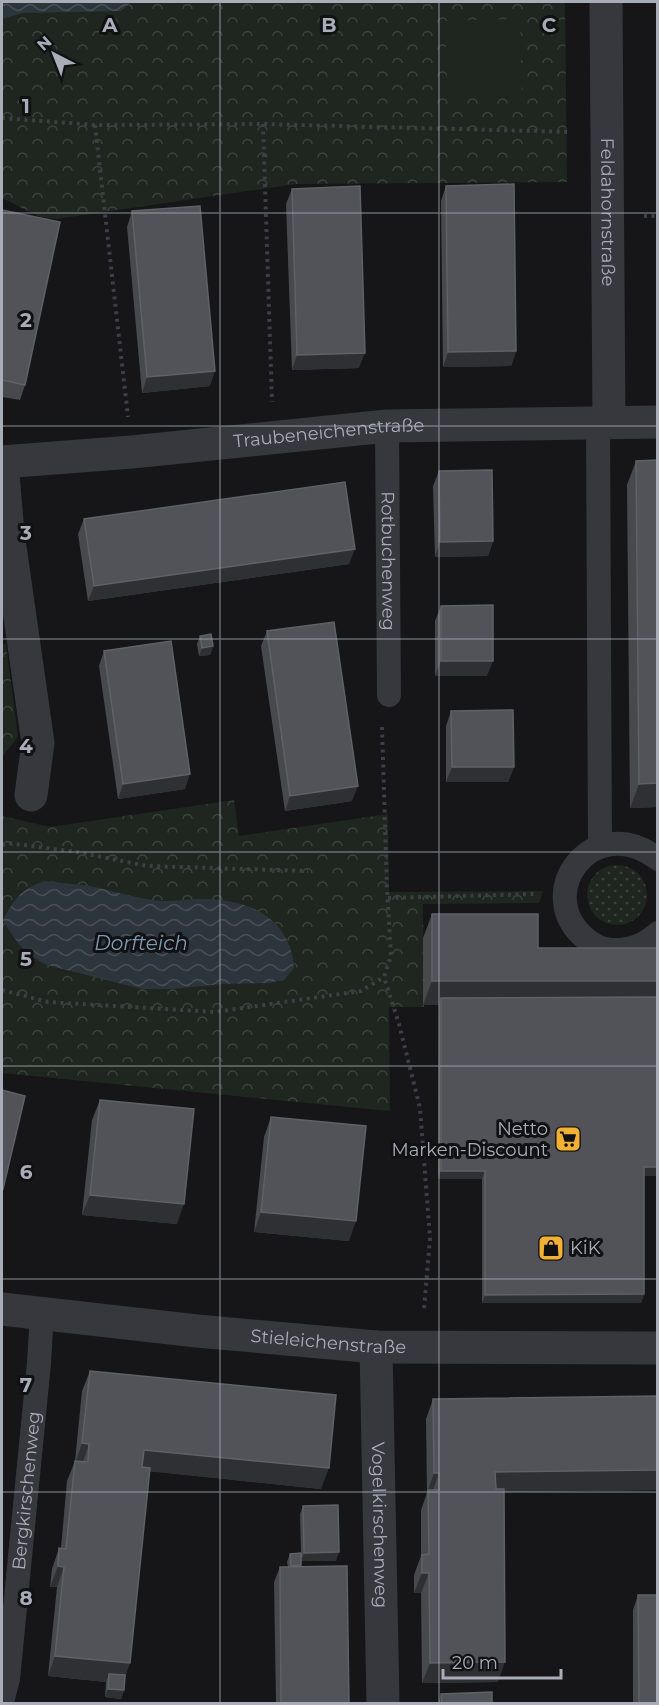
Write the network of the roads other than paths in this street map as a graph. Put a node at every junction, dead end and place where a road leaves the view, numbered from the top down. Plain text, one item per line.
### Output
1 (606, 2) edge
2 (603, 422) junction
3 (657, 422) edge
4 (387, 426) junction
5 (2, 462) edge
6 (389, 695) road end
7 (31, 795) dead end
8 (600, 846) junction
9 (657, 859) edge
10 (657, 933) edge
11 (647, 947) edge
12 (2, 1309) edge
13 (42, 1313) junction
14 (376, 1347) junction
15 (657, 1348) edge
16 (2, 1702) edge
17 (384, 1704) edge

1 - 2 street, Feldahornstraße
2 - 3 street, Traubeneichenstraße
2 - 4 street, Traubeneichenstraße
2 - 8 lane
4 - 5 street, Traubeneichenstraße
4 - 6 lane, Rotbuchenweg
5 - 7 street
8 - 9 lane
8 - 11 lane
10 - 11 lane
12 - 13 street, Stieleichenstraße
13 - 14 street, Stieleichenstraße
13 - 16 lane, Bergkirschenweg
14 - 15 street, Stieleichenstraße
14 - 17 street, Vogelkirschenweg

